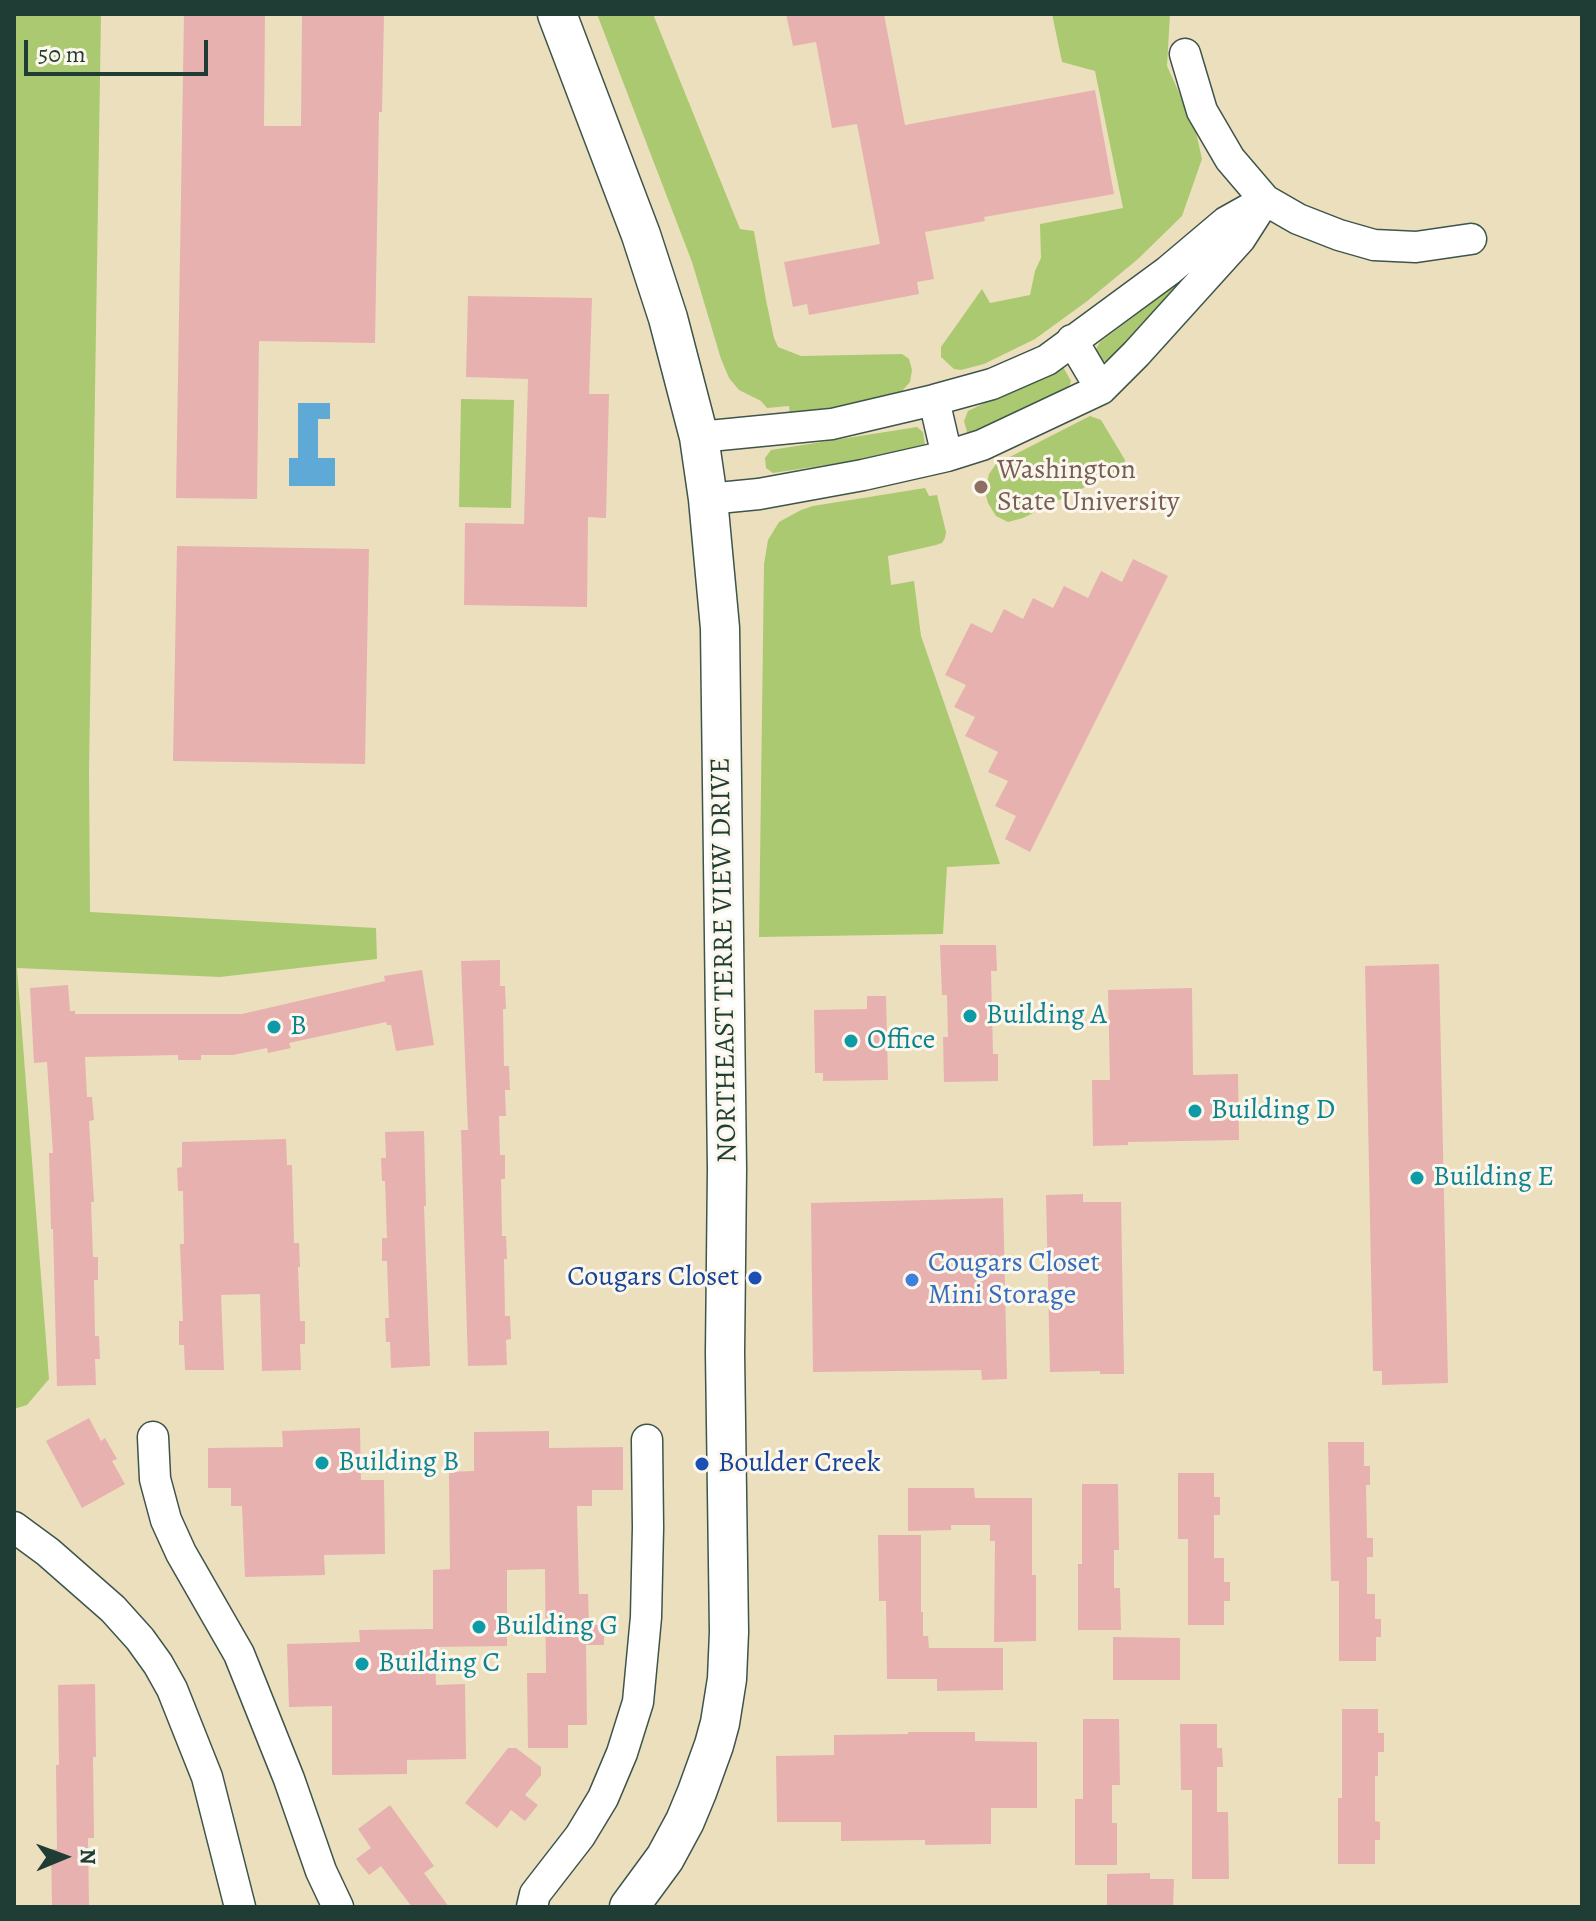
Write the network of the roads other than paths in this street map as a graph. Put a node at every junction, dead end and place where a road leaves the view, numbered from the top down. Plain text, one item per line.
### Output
1 (557, 14) edge
2 (1185, 54) dead end
3 (1265, 200) junction
4 (1471, 239) dead end
5 (1072, 340) junction
6 (1101, 389) junction
7 (934, 400) junction
8 (699, 437) junction
9 (947, 456) junction
10 (708, 499) junction
11 (153, 1437) dead end
12 (647, 1440) dead end
13 (14, 1527) edge
14 (240, 1907) edge
15 (338, 1907) edge
16 (532, 1907) edge
17 (629, 1907) edge

1 - 8 main road, NORTHEAST TERRE VIEW DRIVE
2 - 3 street
3 - 4 street
3 - 5 street
3 - 6 street
5 - 6 street
5 - 7 street
6 - 9 street
7 - 8 street
7 - 9 street
8 - 10 main road, NORTHEAST TERRE VIEW DRIVE
9 - 10 street
10 - 17 main road, NORTHEAST TERRE VIEW DRIVE
11 - 15 street
12 - 16 street
13 - 14 street

